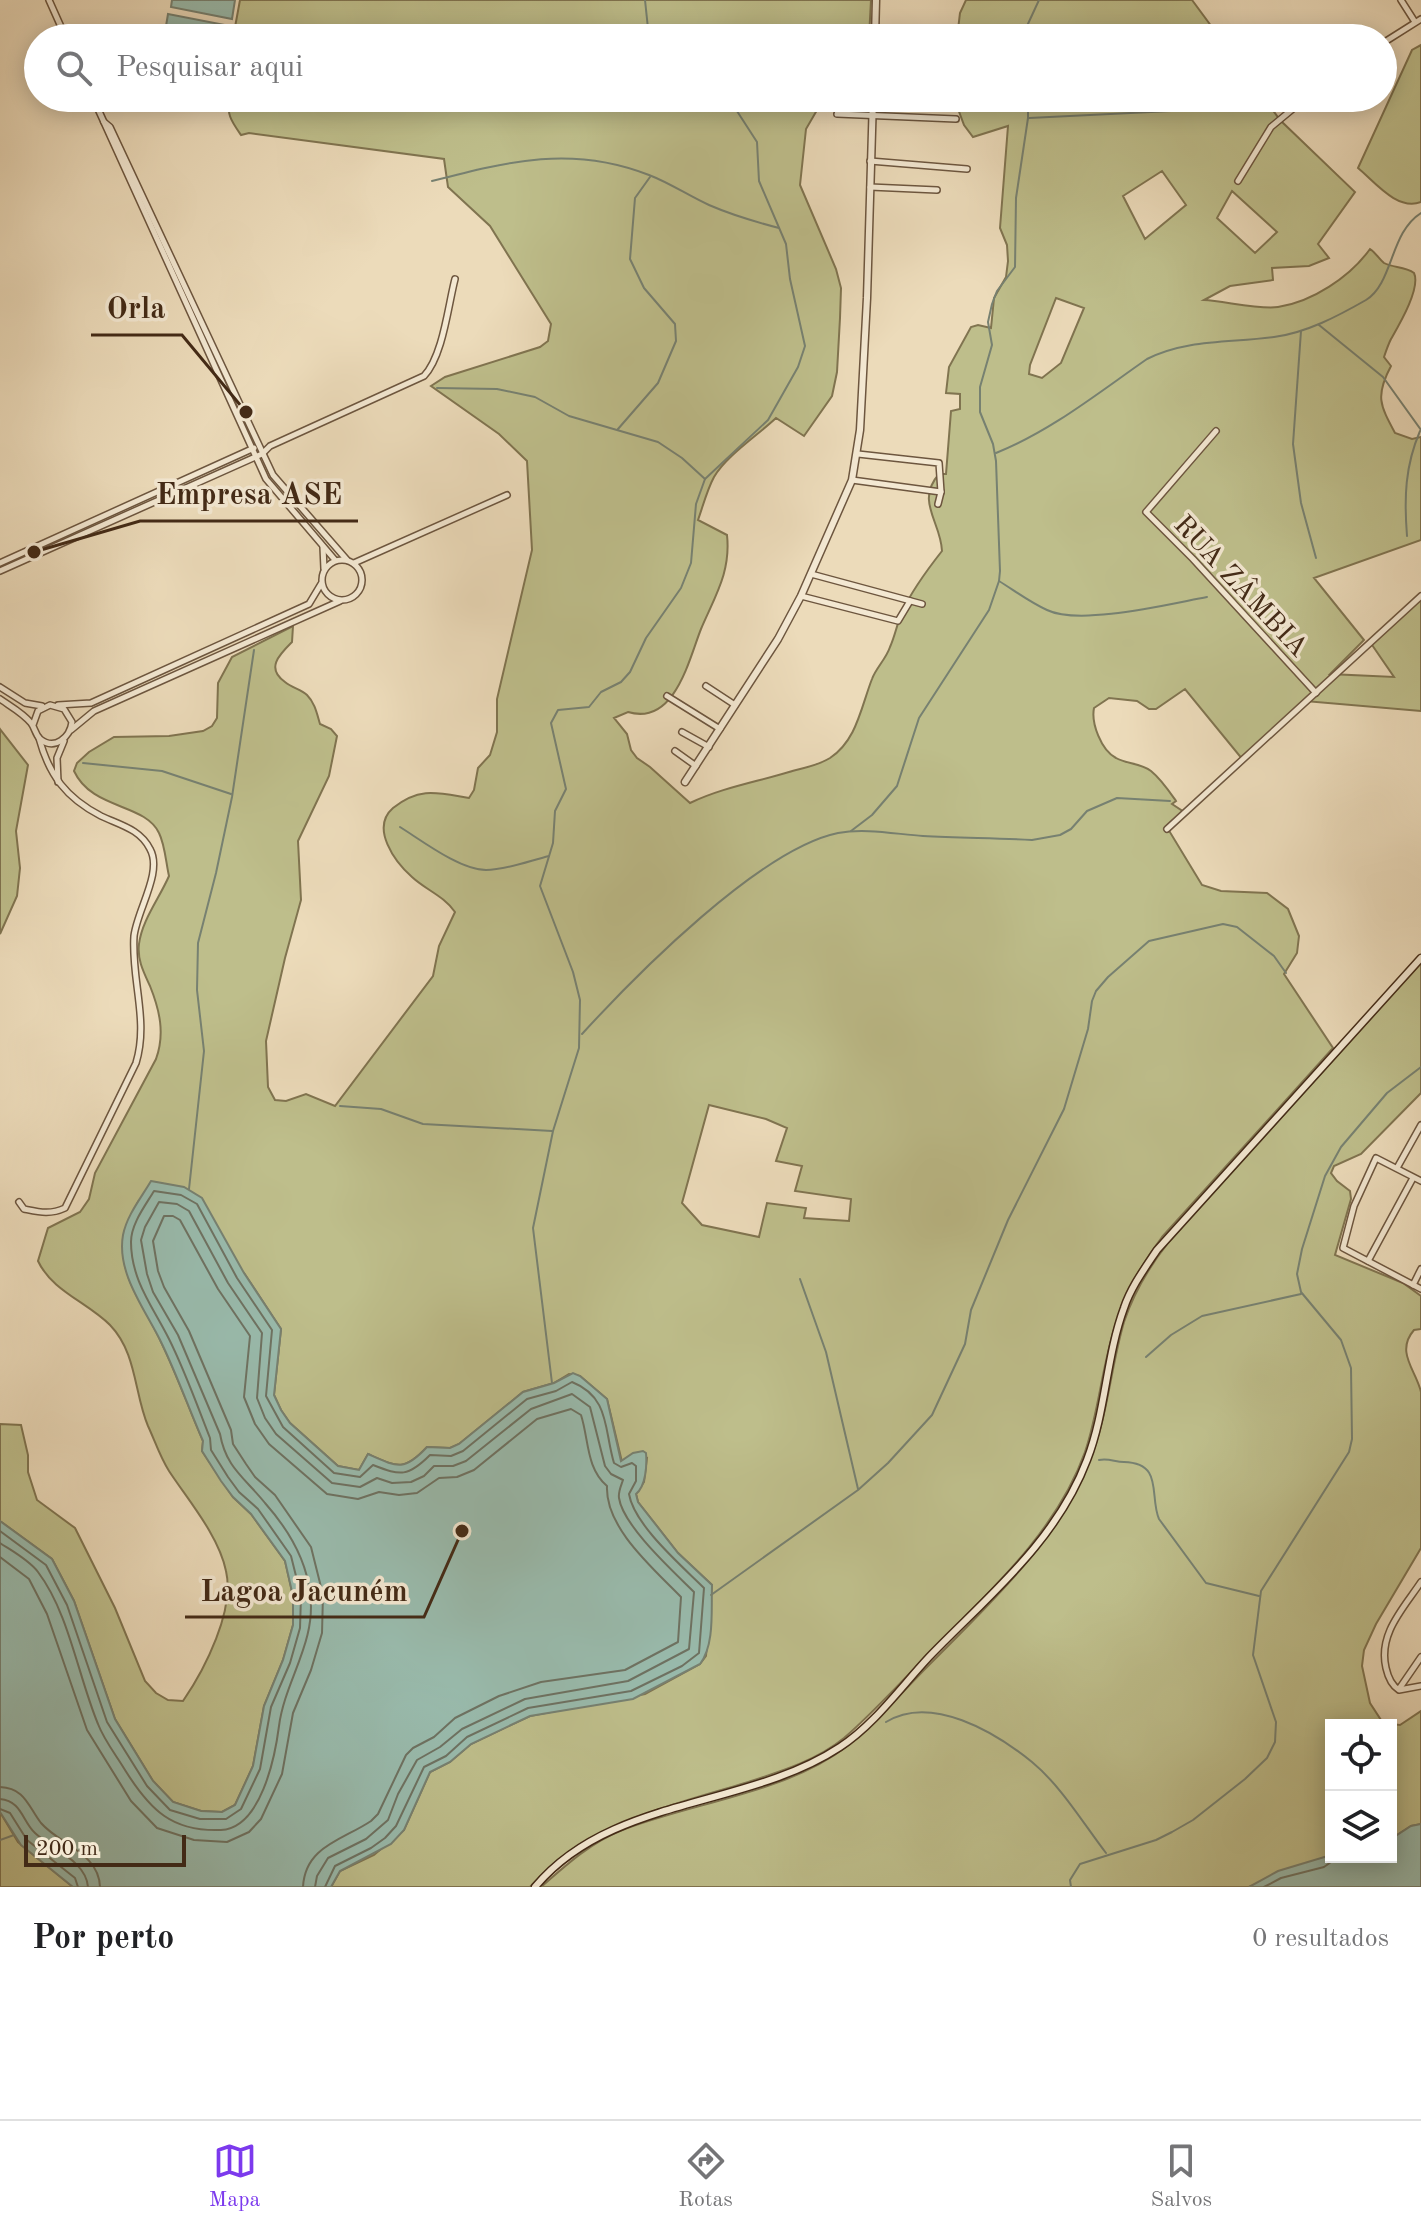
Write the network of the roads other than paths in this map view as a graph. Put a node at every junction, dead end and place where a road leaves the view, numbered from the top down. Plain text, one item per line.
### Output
1 (49, 0) edge
2 (876, 0) edge
3 (1401, 0) edge
4 (1418, 20) edge
5 (60, 24) edge
6 (875, 24) edge
7 (1397, 34) edge
8 (99, 112) edge
9 (1289, 112) edge
10 (837, 114) dead end
11 (872, 114) junction
12 (956, 119) dead end
13 (103, 122) junction
14 (870, 161) junction
15 (967, 169) dead end
16 (1238, 181) dead end
17 (870, 187) junction
18 (937, 190) dead end
19 (455, 279) dead end
20 (1216, 431) dead end
21 (259, 446) junction
22 (270, 446) junction
23 (252, 448) junction
24 (858, 454) junction
25 (259, 455) junction
26 (852, 480) junction
27 (941, 492) junction
28 (507, 495) dead end
29 (938, 504) dead end
30 (128, 509) junction
31 (323, 546) junction
32 (335, 560) junction
33 (351, 562) junction
34 (0, 563) edge
35 (324, 569) junction
36 (0, 571) edge
37 (811, 574) junction
38 (321, 584) junction
39 (801, 596) junction
40 (1421, 596) edge
41 (340, 601) junction
42 (910, 601) junction
43 (922, 604) dead end
44 (706, 686) dead end
45 (0, 687) edge
46 (1316, 693) junction
47 (667, 696) dead end
48 (0, 699) edge
49 (58, 705) junction
50 (735, 705) junction
51 (43, 707) junction
52 (33, 725) junction
53 (721, 729) junction
54 (71, 730) junction
55 (682, 732) dead end
56 (67, 736) junction
57 (39, 738) junction
58 (709, 747) junction
59 (675, 751) dead end
60 (696, 766) junction
61 (685, 782) dead end
62 (59, 783) junction
63 (1167, 829) dead end
64 (1421, 958) edge
65 (1421, 1125) edge
66 (1397, 1168) junction
67 (1413, 1178) junction
68 (1421, 1181) edge
69 (19, 1202) dead end
70 (1368, 1261) junction
71 (1421, 1269) edge
72 (1413, 1285) junction
73 (1421, 1289) edge
74 (1421, 1582) edge
75 (1421, 1657) edge
76 (1421, 1686) edge
77 (1399, 1690) junction
78 (535, 1887) edge

1 - 5 street
2 - 6 main road
3 - 4 street
4 - 7 street
8 - 13 street
9 - 16 street
10 - 11 street
11 - 12 street
11 - 14 main road
13 - 21 street
13 - 23 street
14 - 15 street
14 - 17 main road
17 - 18 street
17 - 24 main road
19 - 22 street
20 - 46 street, RUA ZÂMBIA
21 - 22 street
21 - 23 street
21 - 25 street
22 - 25 street
23 - 25 street
23 - 30 street
24 - 26 main road
24 - 27 street
25 - 30 street
25 - 31 street
25 - 33 street
26 - 27 street
26 - 37 main road
27 - 29 street
28 - 33 street
30 - 34 street
30 - 36 street
31 - 32 street
31 - 35 street
32 - 33 street
32 - 35 street
33 - 41 street
35 - 38 street
37 - 39 main road
37 - 42 street
38 - 41 street
38 - 49 street
39 - 42 street
39 - 50 main road
40 - 46 street
41 - 54 street
42 - 43 street
44 - 50 street
45 - 51 street
46 - 63 street
47 - 53 street
48 - 52 street
49 - 51 street
49 - 54 street
50 - 53 main road
51 - 52 street
52 - 57 street
53 - 58 main road
54 - 56 street
55 - 58 street
56 - 57 street
56 - 62 street
57 - 62 street
58 - 60 main road
59 - 60 street
60 - 61 main road
62 - 69 street
64 - 78 main road
65 - 66 street
66 - 67 street
66 - 70 street
67 - 68 street
67 - 70 street
70 - 72 street
71 - 72 street
72 - 73 street
74 - 77 street
75 - 77 street
76 - 77 street

